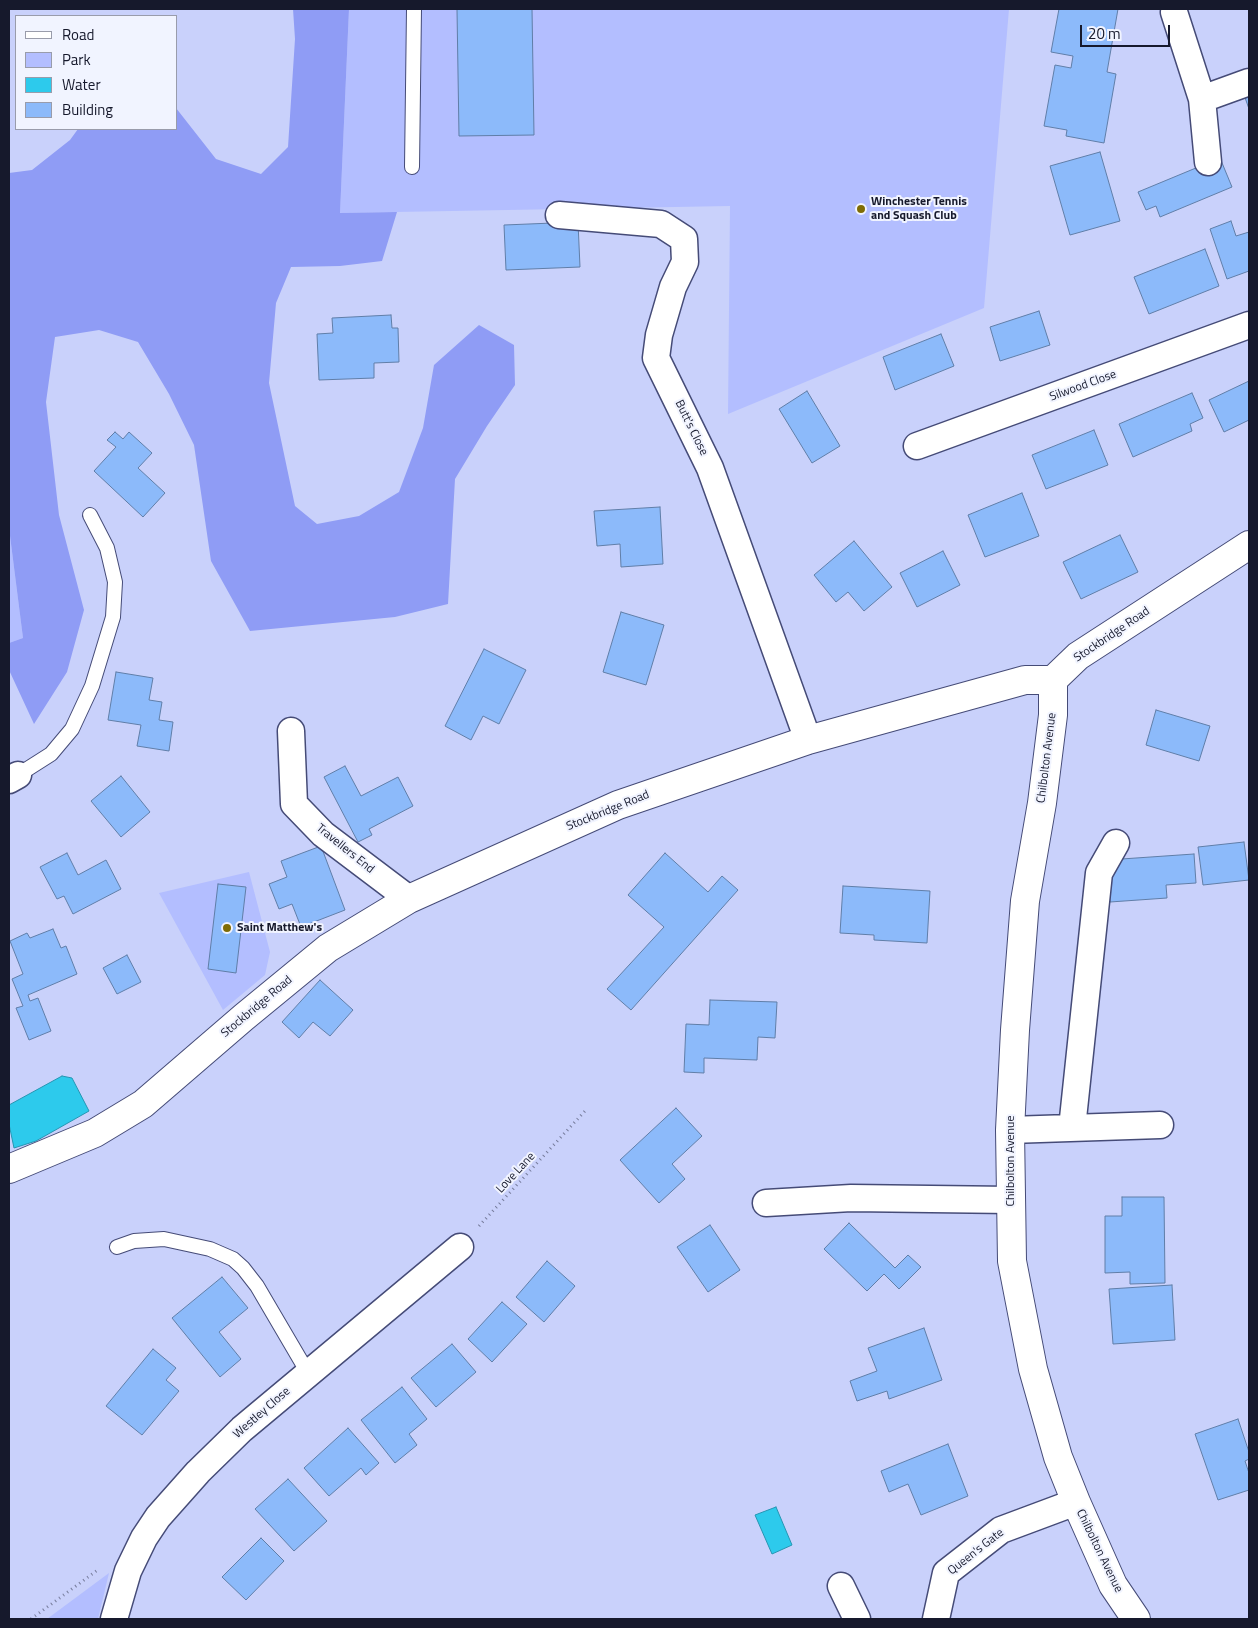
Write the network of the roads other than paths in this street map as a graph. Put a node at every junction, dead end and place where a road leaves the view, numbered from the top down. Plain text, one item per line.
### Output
1 (414, 9) edge
2 (1174, 12) dead end
3 (1249, 82) edge
4 (1202, 99) junction
5 (1208, 162) dead end
6 (412, 167) dead end
7 (559, 216) dead end
8 (1249, 325) edge
9 (917, 446) dead end
10 (90, 515) dead end
11 (1249, 545) edge
12 (1052, 680) junction
13 (291, 731) dead end
14 (808, 740) junction
15 (13, 777) edge
16 (1116, 843) dead end
17 (409, 899) junction
18 (1160, 1125) dead end
19 (1072, 1128) junction
20 (1010, 1130) junction
21 (9, 1169) edge
22 (1011, 1200) junction
23 (766, 1203) dead end
24 (117, 1246) dead end
25 (460, 1247) road end
26 (308, 1374) junction
27 (1076, 1502) junction
28 (841, 1586) dead end
29 (114, 1619) edge
30 (857, 1619) edge
31 (936, 1619) edge
32 (1136, 1619) edge

1 - 6 lane
2 - 4 street
3 - 4 street
4 - 5 street
7 - 14 street, Butt's Close
8 - 9 street, Silwood Close
10 - 15 lane
11 - 12 main road, Stockbridge Road
12 - 14 main road, Stockbridge Road
12 - 20 main road, Chilbolton Avenue
13 - 17 street, Travellers End
14 - 17 main road, Stockbridge Road
16 - 19 street
17 - 21 main road, Stockbridge Road
18 - 19 street
19 - 20 street
20 - 22 main road, Chilbolton Avenue
22 - 23 street
22 - 27 main road, Chilbolton Avenue
24 - 26 lane
25 - 26 street, Westley Close
26 - 29 street, Westley Close
27 - 31 street, Queen's Gate
27 - 32 main road, Chilbolton Avenue
28 - 30 street

